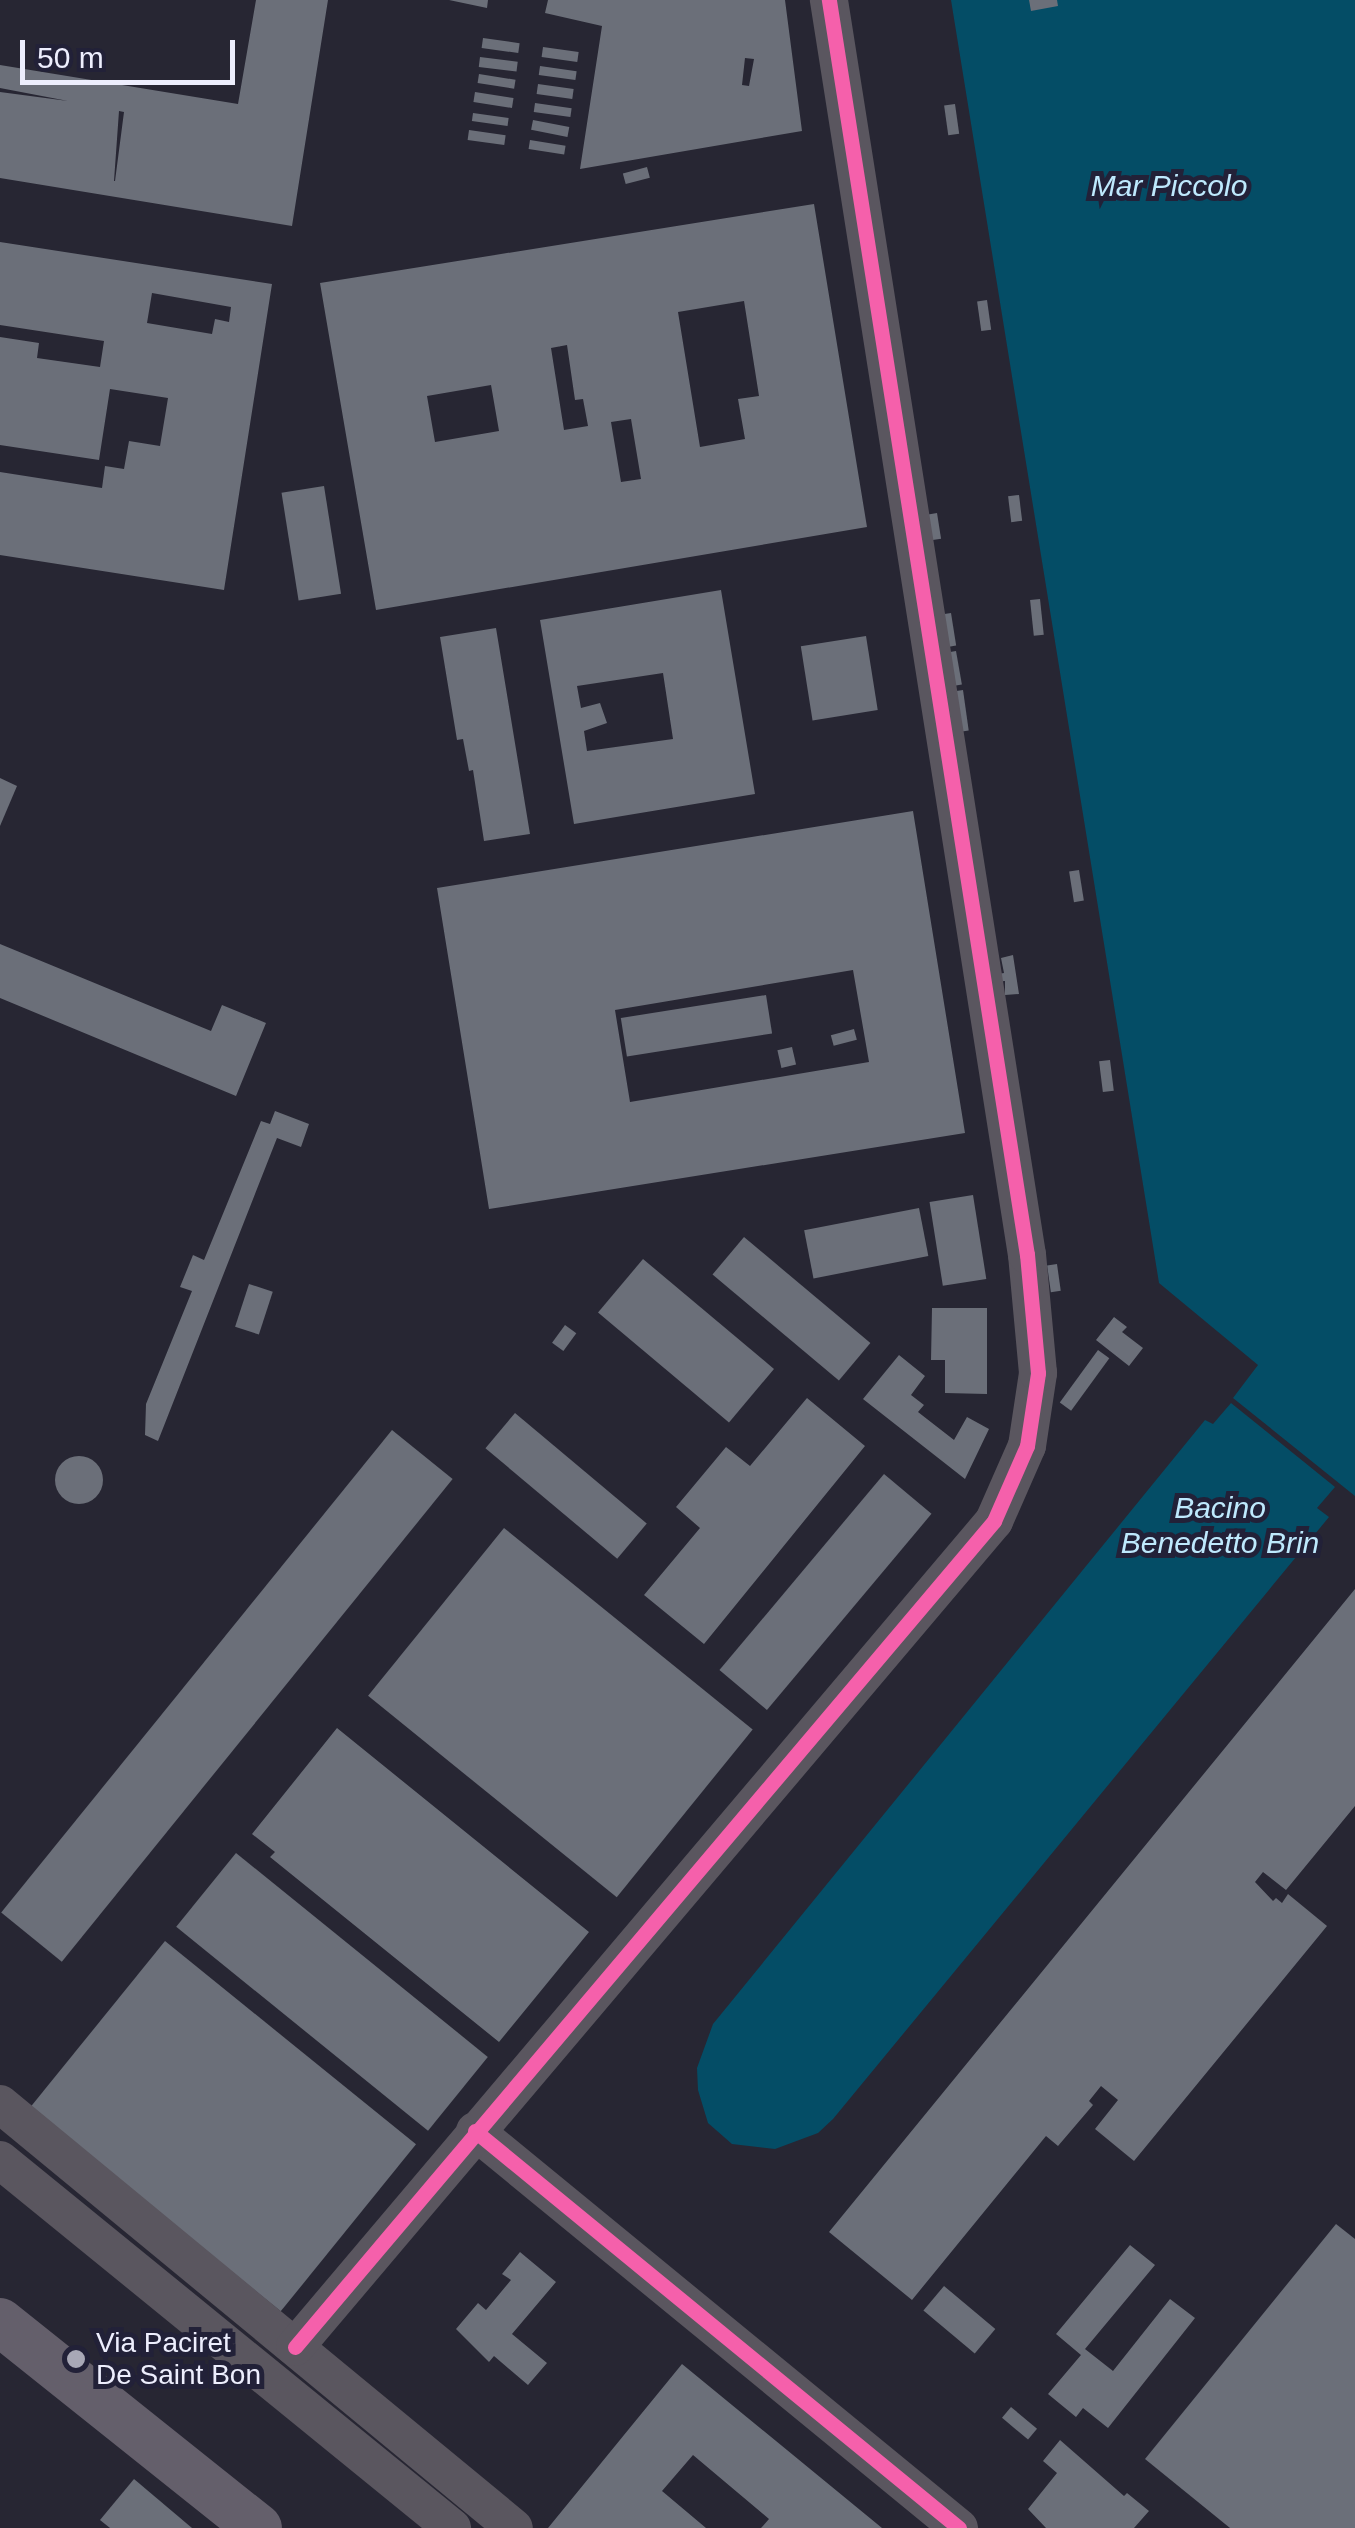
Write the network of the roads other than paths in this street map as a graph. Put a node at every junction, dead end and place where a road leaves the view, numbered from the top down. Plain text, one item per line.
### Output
1 (829, 0) edge
2 (0, 2104) edge
3 (475, 2131) junction
4 (0, 2160) edge
5 (0, 2322) edge
6 (295, 2348) junction
7 (258, 2528) edge
8 (452, 2528) edge
9 (514, 2528) edge
10 (959, 2528) edge

1 - 3 street
2 - 6 street
3 - 6 street
3 - 10 street
4 - 8 street
5 - 7 main road
6 - 9 street

